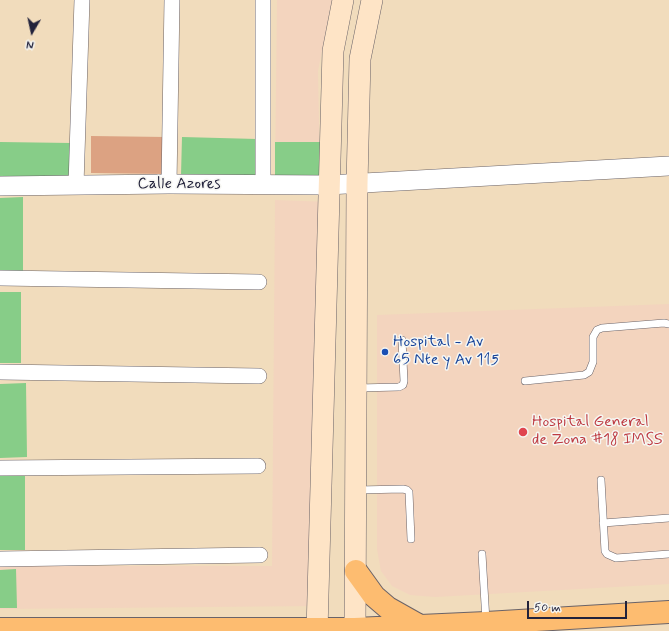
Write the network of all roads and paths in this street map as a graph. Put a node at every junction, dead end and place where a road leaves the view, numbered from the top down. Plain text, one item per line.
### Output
1 (82, 0) edge
2 (172, 0) edge
3 (262, 0) edge
4 (343, 0) edge
5 (372, 0) edge
6 (669, 166) edge
7 (169, 184) junction
8 (263, 184) junction
9 (357, 184) junction
10 (76, 185) junction
11 (328, 185) junction
12 (0, 186) edge
13 (0, 278) edge
14 (259, 282) dead end
15 (669, 324) edge
16 (402, 340) dead end
17 (0, 372) edge
18 (259, 376) dead end
19 (525, 381) dead end
20 (356, 388) junction
21 (258, 466) dead end
22 (0, 468) edge
23 (601, 480) dead end
24 (356, 490) junction
25 (669, 518) edge
26 (603, 523) junction
27 (411, 539) dead end
28 (482, 554) dead end
29 (669, 554) edge
30 (260, 555) dead end
31 (0, 559) edge
32 (356, 571) junction
33 (669, 612) edge
34 (420, 626) junction
35 (486, 627) edge
36 (0, 629) edge
37 (317, 630) edge
38 (355, 630) edge

1 - 10 street
2 - 7 street
3 - 8 street
4 - 11 main road
5 - 9 main road
6 - 9 street, Calle Azores
7 - 8 street, Calle Azores
7 - 10 street, Calle Azores
8 - 11 street, Calle Azores
9 - 11 street, Calle Azores
9 - 20 main road
10 - 12 street, Calle Azores
11 - 37 main road
13 - 14 street
15 - 19 lane
16 - 20 lane
17 - 18 street
20 - 24 main road
21 - 22 street
23 - 26 lane
24 - 27 lane
24 - 32 main road
25 - 26 lane
26 - 29 lane
28 - 35 lane
30 - 31 street
32 - 34 main road
32 - 38 main road
33 - 35 main road
34 - 35 main road
34 - 38 main road
36 - 37 main road
37 - 38 main road

